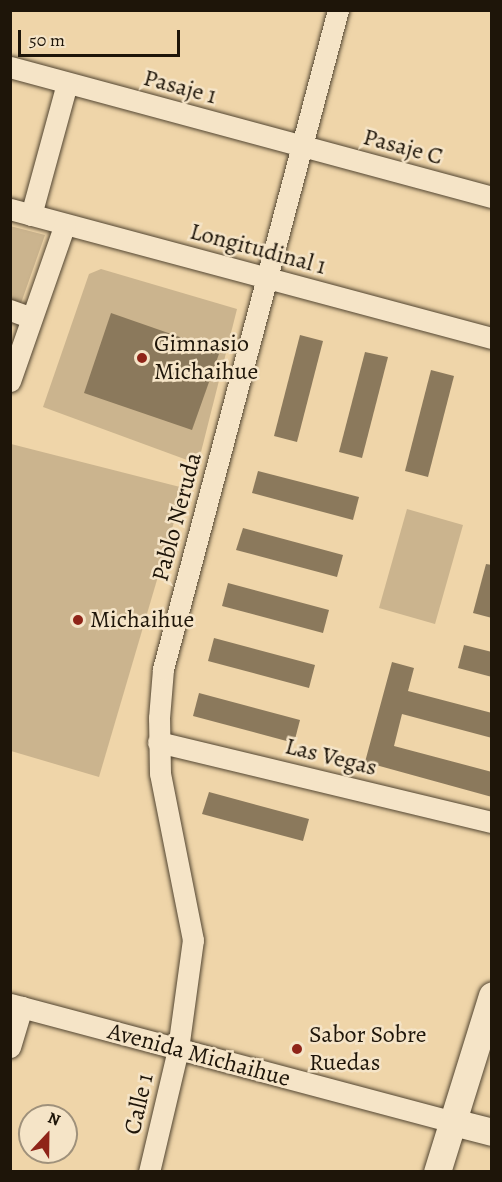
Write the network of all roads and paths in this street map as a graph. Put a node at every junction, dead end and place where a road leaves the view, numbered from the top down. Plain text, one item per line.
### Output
1 (338, 10) edge
2 (10, 67) edge
3 (67, 83) junction
4 (302, 147) junction
5 (492, 197) edge
6 (21, 212) edge
7 (64, 224) junction
8 (267, 278) junction
9 (10, 310) edge
10 (32, 318) junction
11 (492, 338) edge
12 (10, 381) edge
13 (158, 742) junction
14 (492, 822) edge
15 (492, 995) edge
16 (16, 1006) edge
17 (486, 1029) edge
18 (10, 1047) edge
19 (178, 1049) junction
20 (453, 1122) junction
21 (492, 1132) edge
22 (149, 1172) edge
23 (437, 1172) edge

1 - 4 street, Pablo Neruda
2 - 3 street, Pasaje 1
3 - 4 street, Pasaje 1
3 - 6 street
4 - 5 street, Pasaje C
4 - 8 street, Pablo Neruda
6 - 7 street, Longitudinal 1
7 - 8 street, Longitudinal 1
7 - 10 street
8 - 11 street, Longitudinal 1
8 - 13 street, Pablo Neruda
9 - 10 street
10 - 12 street
13 - 14 street, Las Vegas
13 - 19 street, Pablo Neruda
15 - 17 street
16 - 18 street
16 - 19 street, Avenida Michaihue
17 - 20 street
19 - 20 street, Avenida Michaihue
19 - 22 street, Calle 1
20 - 21 street, Avenida Michaihue
20 - 23 street

